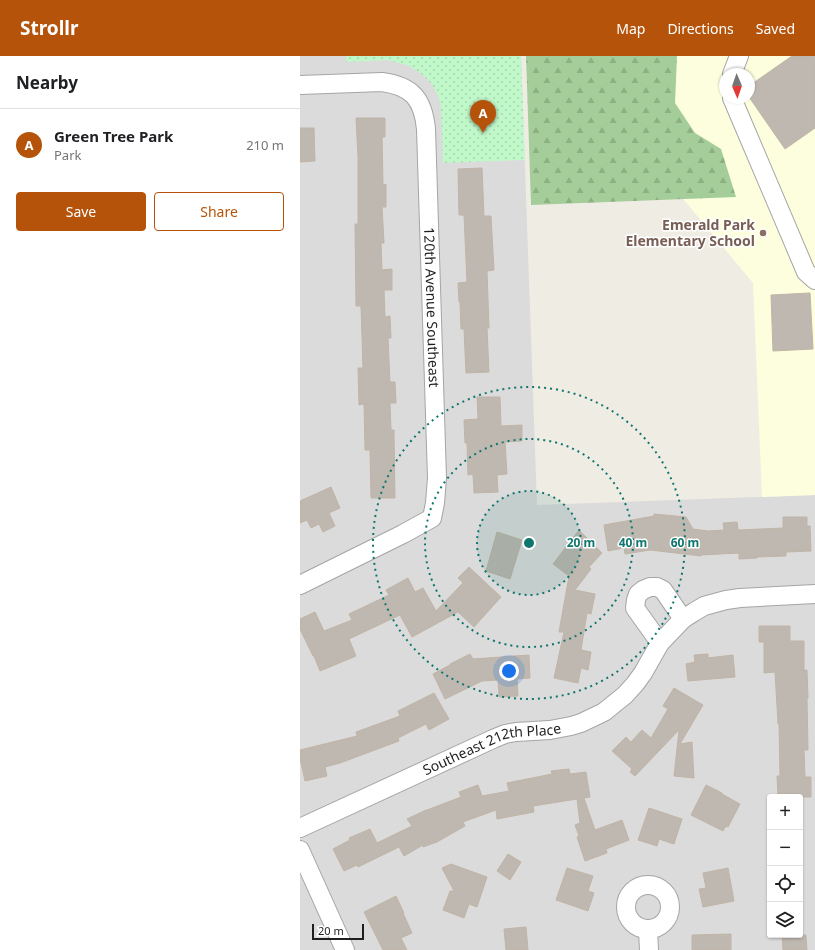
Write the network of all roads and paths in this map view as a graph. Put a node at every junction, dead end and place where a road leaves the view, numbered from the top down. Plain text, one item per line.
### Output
1 (739, 56) edge
2 (734, 68) edge
3 (300, 85) edge
4 (735, 104) edge
5 (815, 280) edge
6 (300, 585) edge
7 (815, 594) edge
8 (683, 619) junction
9 (660, 643) junction
10 (300, 828) edge
11 (300, 850) edge
12 (648, 930) dead end
13 (345, 950) edge
14 (649, 950) edge

1 - 2 street
3 - 6 street, 120th Avenue Southeast
4 - 5 street
7 - 8 street, Southeast 212th Place
8 - 9 street, Southeast 212th Place
8 - 9 street
9 - 10 street, Southeast 212th Place
11 - 13 street
12 - 14 street

